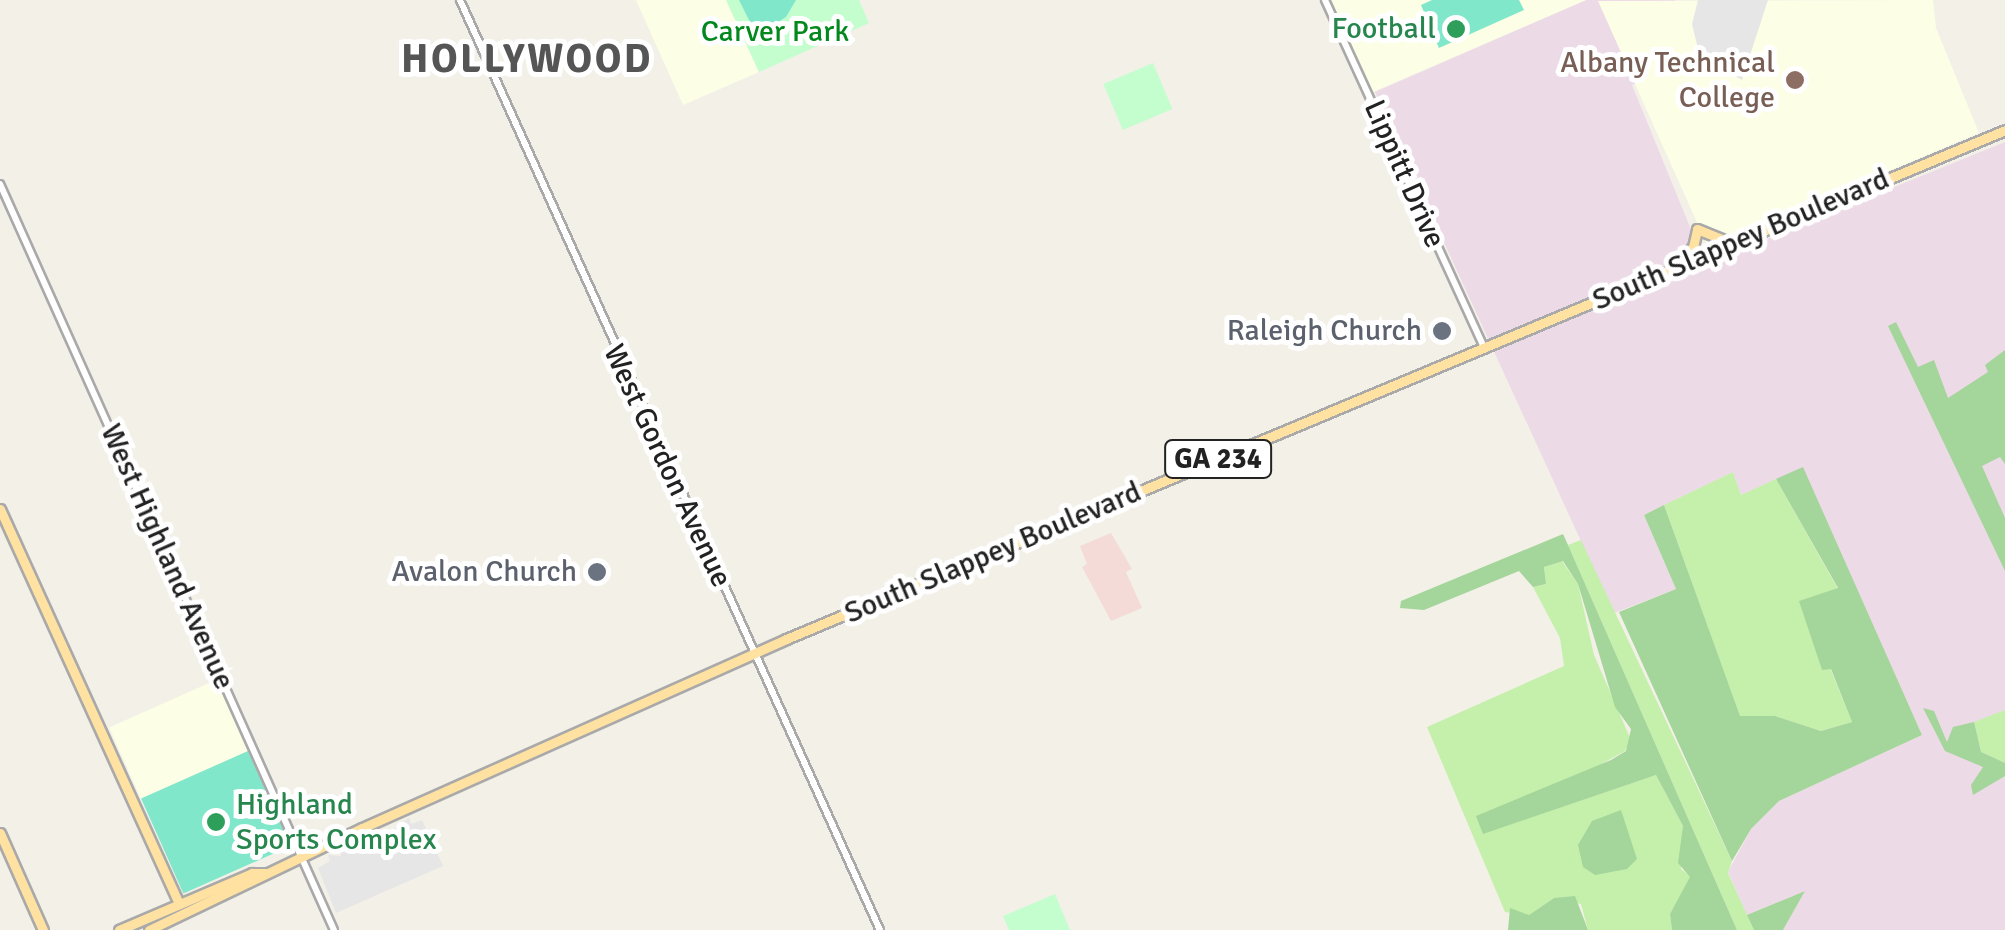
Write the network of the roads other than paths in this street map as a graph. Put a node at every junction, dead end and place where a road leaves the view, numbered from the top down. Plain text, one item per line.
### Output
1 (460, 0) edge
2 (1325, 0) edge
3 (2005, 130) edge
4 (0, 184) edge
5 (1734, 244) junction
6 (1672, 270) junction
7 (1484, 348) junction
8 (0, 510) edge
9 (754, 654) junction
10 (0, 833) edge
11 (302, 856) junction
12 (265, 873) junction
13 (178, 904) junction
14 (199, 907) junction
15 (168, 921) junction
16 (43, 930) edge
17 (119, 930) edge
18 (149, 930) edge
19 (334, 930) edge
20 (880, 930) edge

1 - 9 street, West Gordon Avenue
2 - 7 street, Lippitt Drive
3 - 5 main road, South Slappey Boulevard / GA 234
4 - 11 street, West Highland Avenue
5 - 6 main road, South Slappey Boulevard / GA 234
5 - 6 main road
6 - 7 main road, South Slappey Boulevard / GA 234
7 - 9 main road, South Slappey Boulevard / GA 234
8 - 13 main road
9 - 11 main road, South Slappey Boulevard / GA 234
9 - 20 street, West Gordon Avenue
10 - 16 main road
11 - 12 main road, South Slappey Boulevard / GA 234
11 - 19 street, West Highland Avenue
12 - 13 main road, South Slappey Boulevard / GA 234
12 - 14 main road, South Slappey Boulevard / GA 234
13 - 14 main road
13 - 15 main road
13 - 17 main road, South Slappey Boulevard
14 - 15 main road, South Slappey Boulevard / GA 234
15 - 18 main road, South Slappey Boulevard

